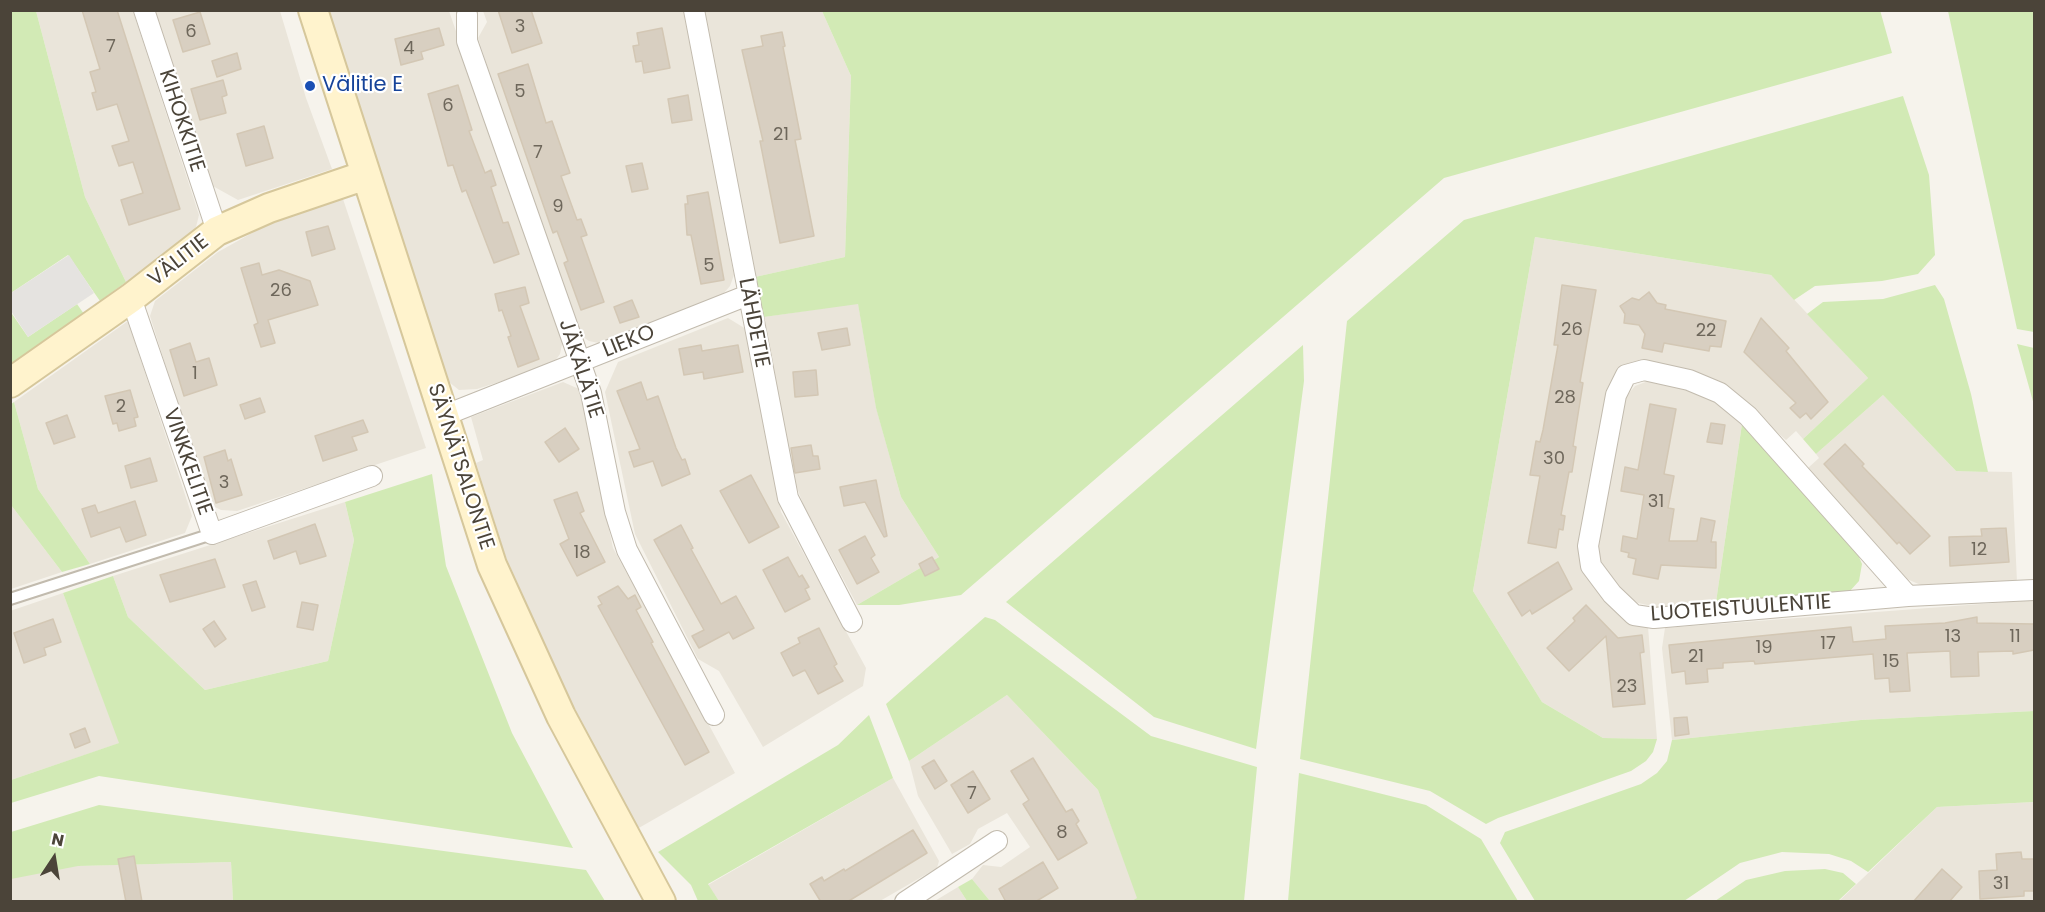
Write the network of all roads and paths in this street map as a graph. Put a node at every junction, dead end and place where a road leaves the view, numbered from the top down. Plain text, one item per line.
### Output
1 (144, 10) edge
2 (313, 10) edge
3 (694, 10) edge
4 (467, 14) dead end
5 (366, 175) junction
6 (217, 231) junction
7 (747, 295) junction
8 (131, 298) junction
9 (579, 362) junction
10 (10, 383) edge
11 (443, 416) junction
12 (372, 476) dead end
13 (212, 534) junction
14 (2034, 590) edge
15 (1908, 596) junction
16 (10, 599) edge
17 (852, 622) dead end
18 (714, 715) dead end
19 (997, 841) dead end
20 (661, 902) edge
21 (905, 902) edge

1 - 6 street, KIHOKKITIE
2 - 5 main road, SÄYNÄTSALONTIE
3 - 7 street, LÄHDETIE
4 - 9 street, JÄKÄLÄTIE
5 - 6 main road, VÄLITIE
5 - 11 main road, SÄYNÄTSALONTIE
6 - 8 main road, VÄLITIE
7 - 9 street, LIEKO
7 - 17 street, LÄHDETIE
8 - 10 main road, VÄLITIE
8 - 13 street, VINKKELITIE
9 - 11 street, LIEKO
9 - 18 street, JÄKÄLÄTIE
11 - 20 main road, SÄYNÄTSALONTIE
12 - 13 street, VINKKELITIE
13 - 16 lane
14 - 15 street, LUOTEISTUULENTIE
15 - 15 street, LUOTEISTUULENTIE
19 - 21 street

